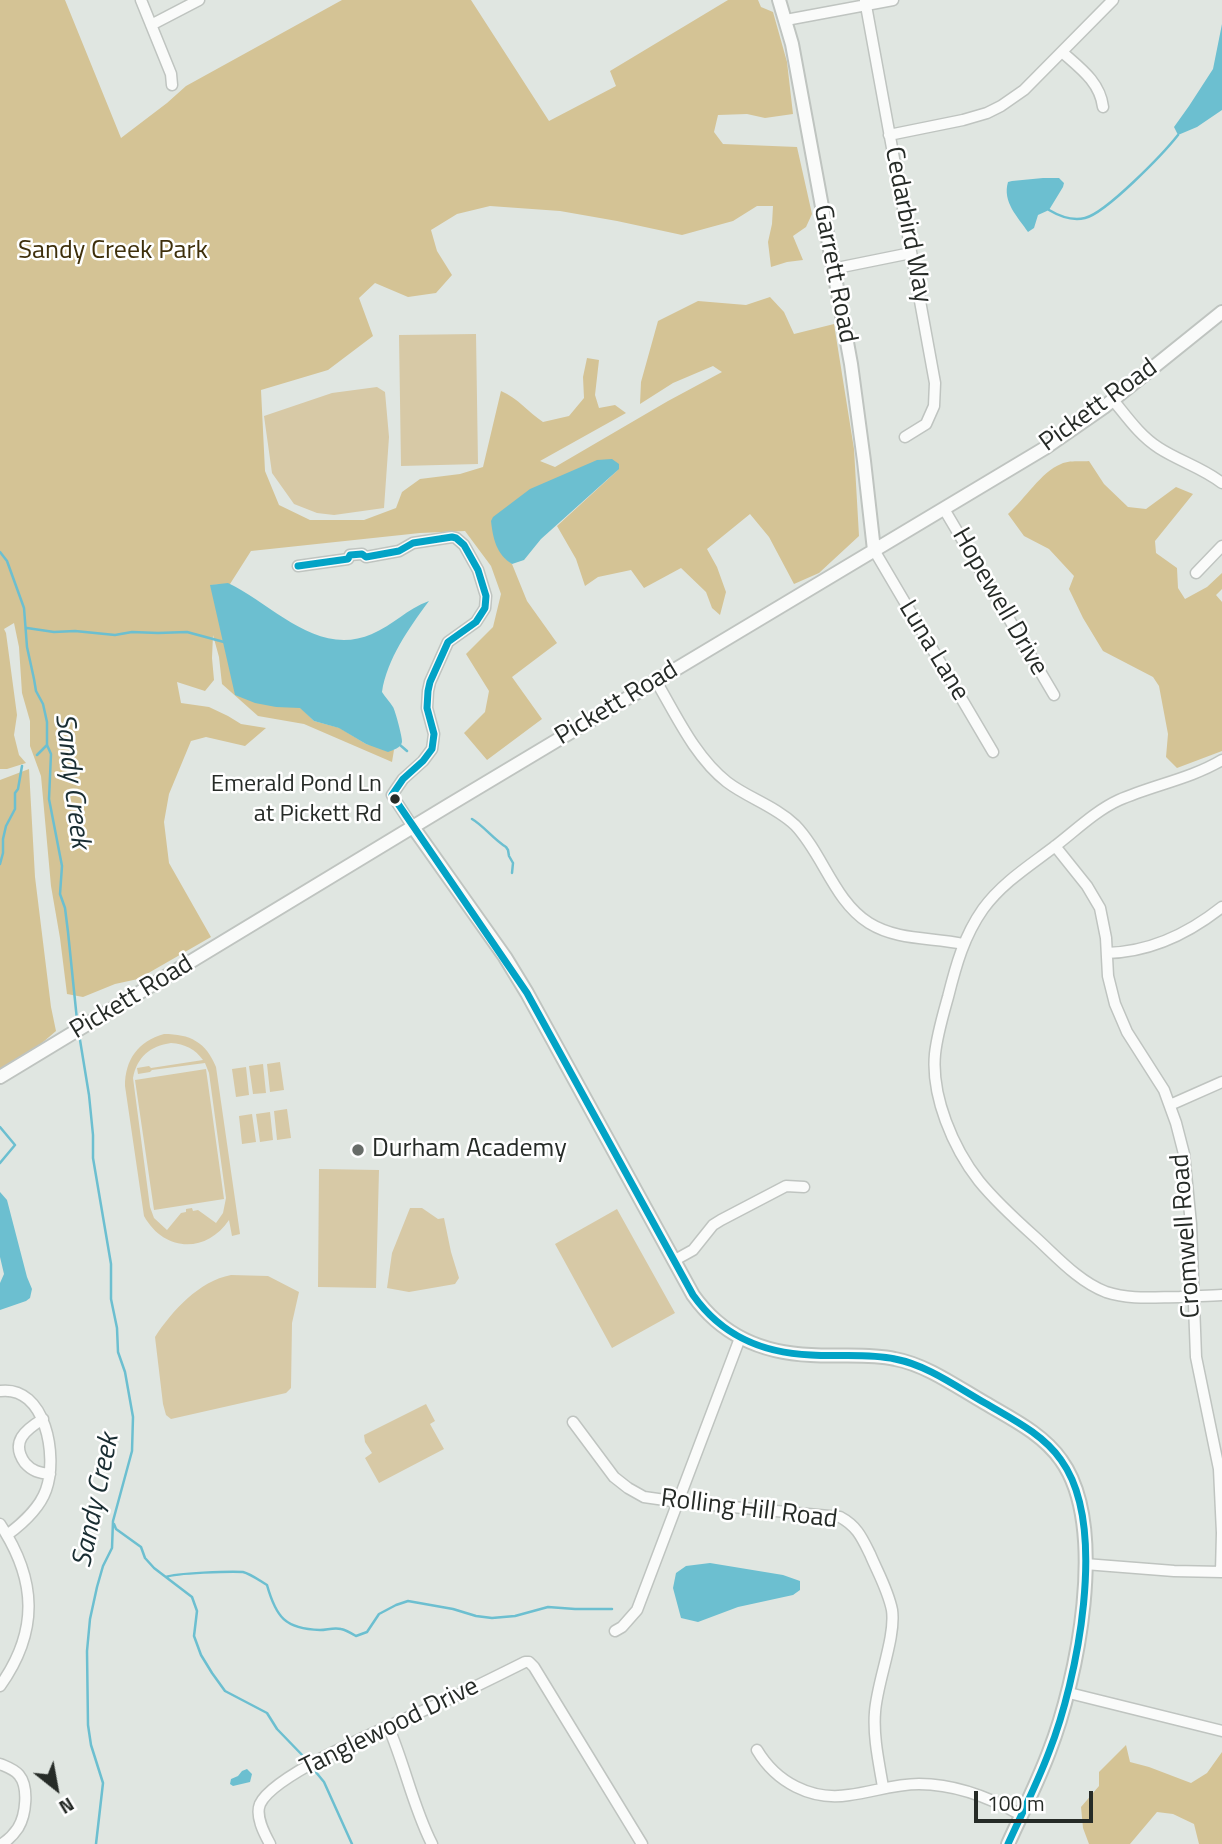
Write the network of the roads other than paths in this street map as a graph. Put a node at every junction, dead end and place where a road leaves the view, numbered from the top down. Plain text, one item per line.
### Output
1 (141, 0) edge
2 (199, 0) edge
3 (779, 0) edge
4 (893, 0) edge
5 (1114, 0) edge
6 (865, 3) edge
7 (786, 20) junction
8 (151, 25) junction
9 (1062, 52) junction
10 (172, 85) dead end
11 (1103, 107) dead end
12 (889, 135) junction
13 (911, 253) junction
14 (832, 269) junction
15 (1222, 312) edge
16 (1113, 400) junction
17 (905, 437) dead end
18 (1222, 482) edge
19 (944, 509) junction
20 (1222, 546) edge
21 (874, 550) junction
22 (299, 566) dead end
23 (1196, 573) dead end
24 (656, 681) junction
25 (1054, 695) dead end
26 (993, 752) dead end
27 (1222, 760) edge
28 (413, 827) junction
29 (1055, 846) junction
30 (1222, 907) edge
31 (963, 944) junction
32 (1107, 953) junction
33 (0, 1077) edge
34 (1222, 1082) edge
35 (1170, 1105) junction
36 (804, 1187) dead end
37 (675, 1260) junction
38 (1222, 1295) edge
39 (1194, 1297) junction
40 (740, 1338) junction
41 (0, 1391) edge
42 (43, 1419) junction
43 (573, 1422) dead end
44 (50, 1474) junction
45 (679, 1502) junction
46 (0, 1524) edge
47 (7, 1535) junction
48 (1085, 1564) junction
49 (1222, 1572) edge
50 (615, 1631) dead end
51 (0, 1686) edge
52 (1069, 1693) junction
53 (388, 1726) junction
54 (1222, 1731) edge
55 (757, 1750) dead end
56 (0, 1764) edge
57 (883, 1787) junction
58 (1021, 1815) junction
59 (2, 1844) edge
60 (270, 1844) edge
61 (432, 1844) edge
62 (642, 1844) edge
63 (1008, 1844) edge

1 - 8 street
2 - 8 street
3 - 7 street, Garrett Road
4 - 6 street
5 - 9 street
6 - 7 street
6 - 12 street, Cedarbird Way
7 - 14 street, Garrett Road
8 - 10 street
9 - 11 street
9 - 12 street
12 - 13 street, Cedarbird Way
13 - 14 street
13 - 17 street, Cedarbird Way
14 - 21 street, Garrett Road
15 - 16 street, Pickett Road
16 - 18 street
16 - 19 street, Pickett Road
19 - 21 street, Pickett Road
19 - 25 street, Hopewell Drive
20 - 23 street
21 - 24 street, Pickett Road
21 - 26 street, Luna Lane
22 - 28 street
24 - 28 street, Pickett Road
24 - 31 street
27 - 29 street
28 - 33 street, Pickett Road
28 - 37 street
29 - 31 street
29 - 32 street, Cromwell Road
30 - 32 street
31 - 39 street
32 - 35 street, Cromwell Road
34 - 35 street
35 - 39 street, Cromwell Road
36 - 37 street
37 - 40 street
38 - 39 street
39 - 49 street, Cromwell Road
40 - 45 street
40 - 48 street
41 - 42 street
42 - 44 street
42 - 44 street
43 - 45 street, Rolling Hill Road
44 - 47 street
45 - 50 street
45 - 57 street, Rolling Hill Road
46 - 47 street
47 - 51 street
48 - 49 street
48 - 52 street
52 - 54 street
52 - 58 street
53 - 60 street, Tanglewood Drive
53 - 61 street
53 - 62 street, Tanglewood Drive
55 - 57 street
56 - 59 street
57 - 58 street
58 - 63 street

